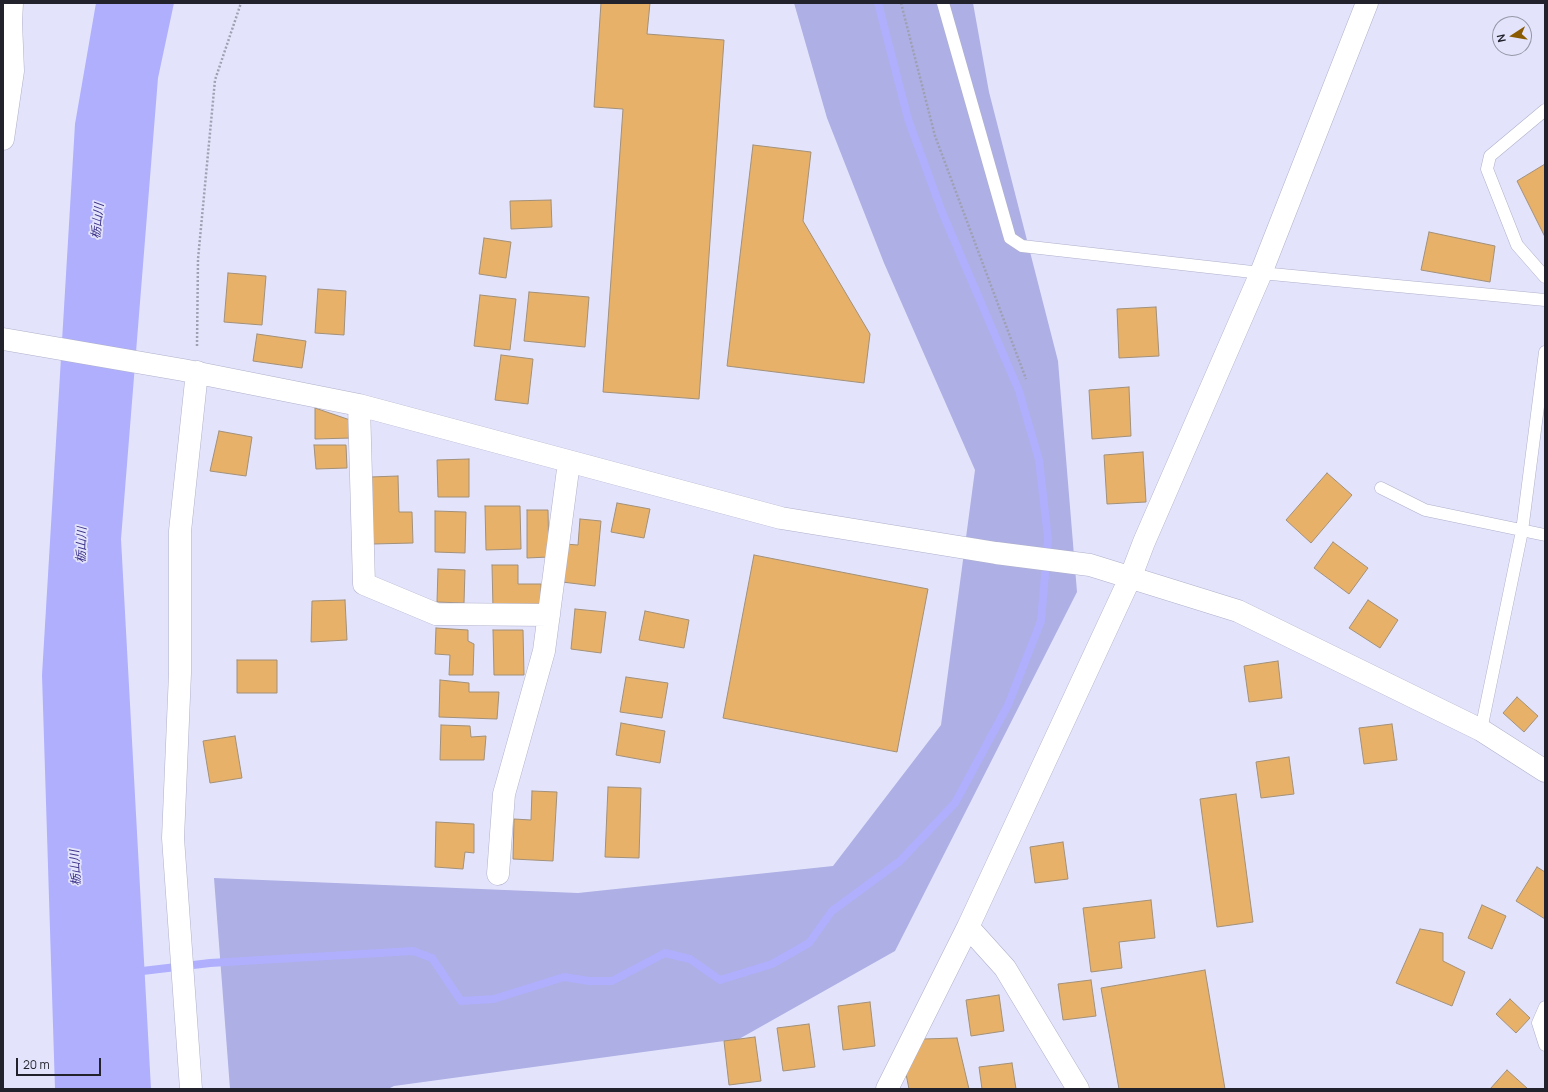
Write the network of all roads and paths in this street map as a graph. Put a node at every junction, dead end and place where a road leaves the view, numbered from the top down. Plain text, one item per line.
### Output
1 (12, 3) edge
2 (241, 3) edge
3 (901, 3) edge
4 (943, 3) edge
5 (1367, 3) edge
6 (1545, 110) edge
7 (3, 139) edge
8 (1261, 273) junction
9 (1545, 277) edge
10 (1545, 300) edge
11 (3, 339) edge
12 (1545, 352) edge
13 (190, 371) junction
14 (1026, 379) dead end
15 (359, 405) junction
16 (569, 462) junction
17 (1381, 488) dead end
18 (1522, 531) junction
19 (1545, 535) edge
20 (1131, 576) junction
21 (549, 615) junction
22 (1481, 730) junction
23 (1545, 771) edge
24 (498, 874) dead end
25 (968, 928) junction
26 (1545, 1007) edge
27 (1545, 1045) edge
28 (191, 1089) edge
29 (887, 1089) edge
30 (1078, 1089) edge

1 - 7 street
2 - 13 path
3 - 14 path
4 - 8 lane
5 - 8 street
6 - 9 lane
8 - 10 lane
8 - 20 street
11 - 13 street
12 - 18 lane
13 - 15 street
13 - 28 street
15 - 16 street
15 - 21 street
16 - 20 street
16 - 21 street
17 - 18 lane
18 - 19 lane
18 - 22 lane
20 - 22 street
20 - 25 street
21 - 24 street
22 - 23 street
25 - 29 street
25 - 30 street
26 - 27 lane

